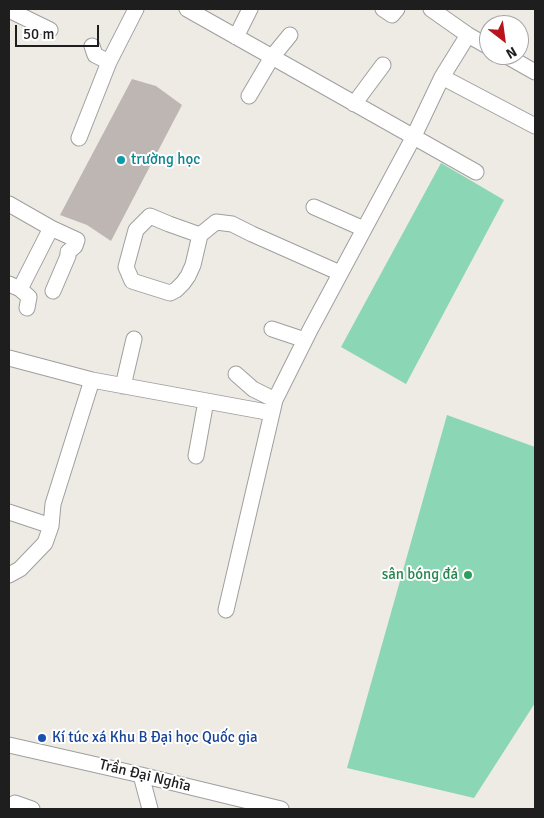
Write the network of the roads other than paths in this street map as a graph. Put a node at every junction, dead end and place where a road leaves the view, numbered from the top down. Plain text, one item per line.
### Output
1 (136, 9) edge
2 (187, 9) edge
3 (250, 9) edge
4 (383, 9) edge
5 (397, 9) edge
6 (430, 9) edge
7 (9, 10) edge
8 (50, 30) dead end
9 (290, 35) dead end
10 (468, 35) junction
11 (236, 37) junction
12 (479, 41) edge
13 (92, 46) dead end
14 (272, 57) junction
15 (109, 62) junction
16 (383, 65) dead end
17 (523, 65) edge
18 (535, 72) edge
19 (442, 77) junction
20 (249, 96) dead end
21 (354, 104) junction
22 (535, 126) edge
23 (79, 138) dead end
24 (413, 138) junction
25 (476, 172) dead end
26 (9, 204) edge
27 (314, 207) dead end
28 (52, 228) junction
29 (364, 229) junction
30 (200, 235) junction
31 (340, 273) junction
32 (14, 286) edge
33 (55, 286) dead end
34 (27, 308) dead end
35 (272, 329) dead end
36 (134, 339) dead end
37 (305, 340) junction
38 (9, 358) edge
39 (236, 374) dead end
40 (92, 380) junction
41 (123, 386) junction
42 (206, 401) junction
43 (274, 407) junction
44 (196, 456) dead end
45 (9, 512) edge
46 (51, 526) junction
47 (9, 575) edge
48 (226, 610) dead end
49 (9, 745) edge
50 (141, 775) junction
51 (12, 809) edge
52 (32, 809) edge
53 (150, 809) edge
54 (273, 809) edge

1 - 15 street
2 - 11 street
3 - 11 street
4 - 5 street
6 - 10 street
7 - 8 street
9 - 14 street
10 - 12 street
10 - 19 street
11 - 14 street
13 - 15 street
14 - 20 street
14 - 21 street
15 - 23 street
16 - 21 street
17 - 18 street
19 - 22 street
19 - 24 street
21 - 24 street
24 - 25 street
24 - 29 street
26 - 28 street
27 - 29 street
28 - 32 street
28 - 33 street
29 - 31 street
30 - 30 street
30 - 31 street
31 - 37 street
32 - 34 street
35 - 37 street
36 - 41 street
37 - 43 street
38 - 40 street
39 - 43 street
40 - 41 street
40 - 46 street
41 - 42 street
42 - 43 street
42 - 44 street
43 - 48 street
45 - 46 street
46 - 47 street
49 - 50 street, Trần Đại Nghĩa
50 - 53 street
50 - 54 street, Trần Đại Nghĩa
51 - 52 street

